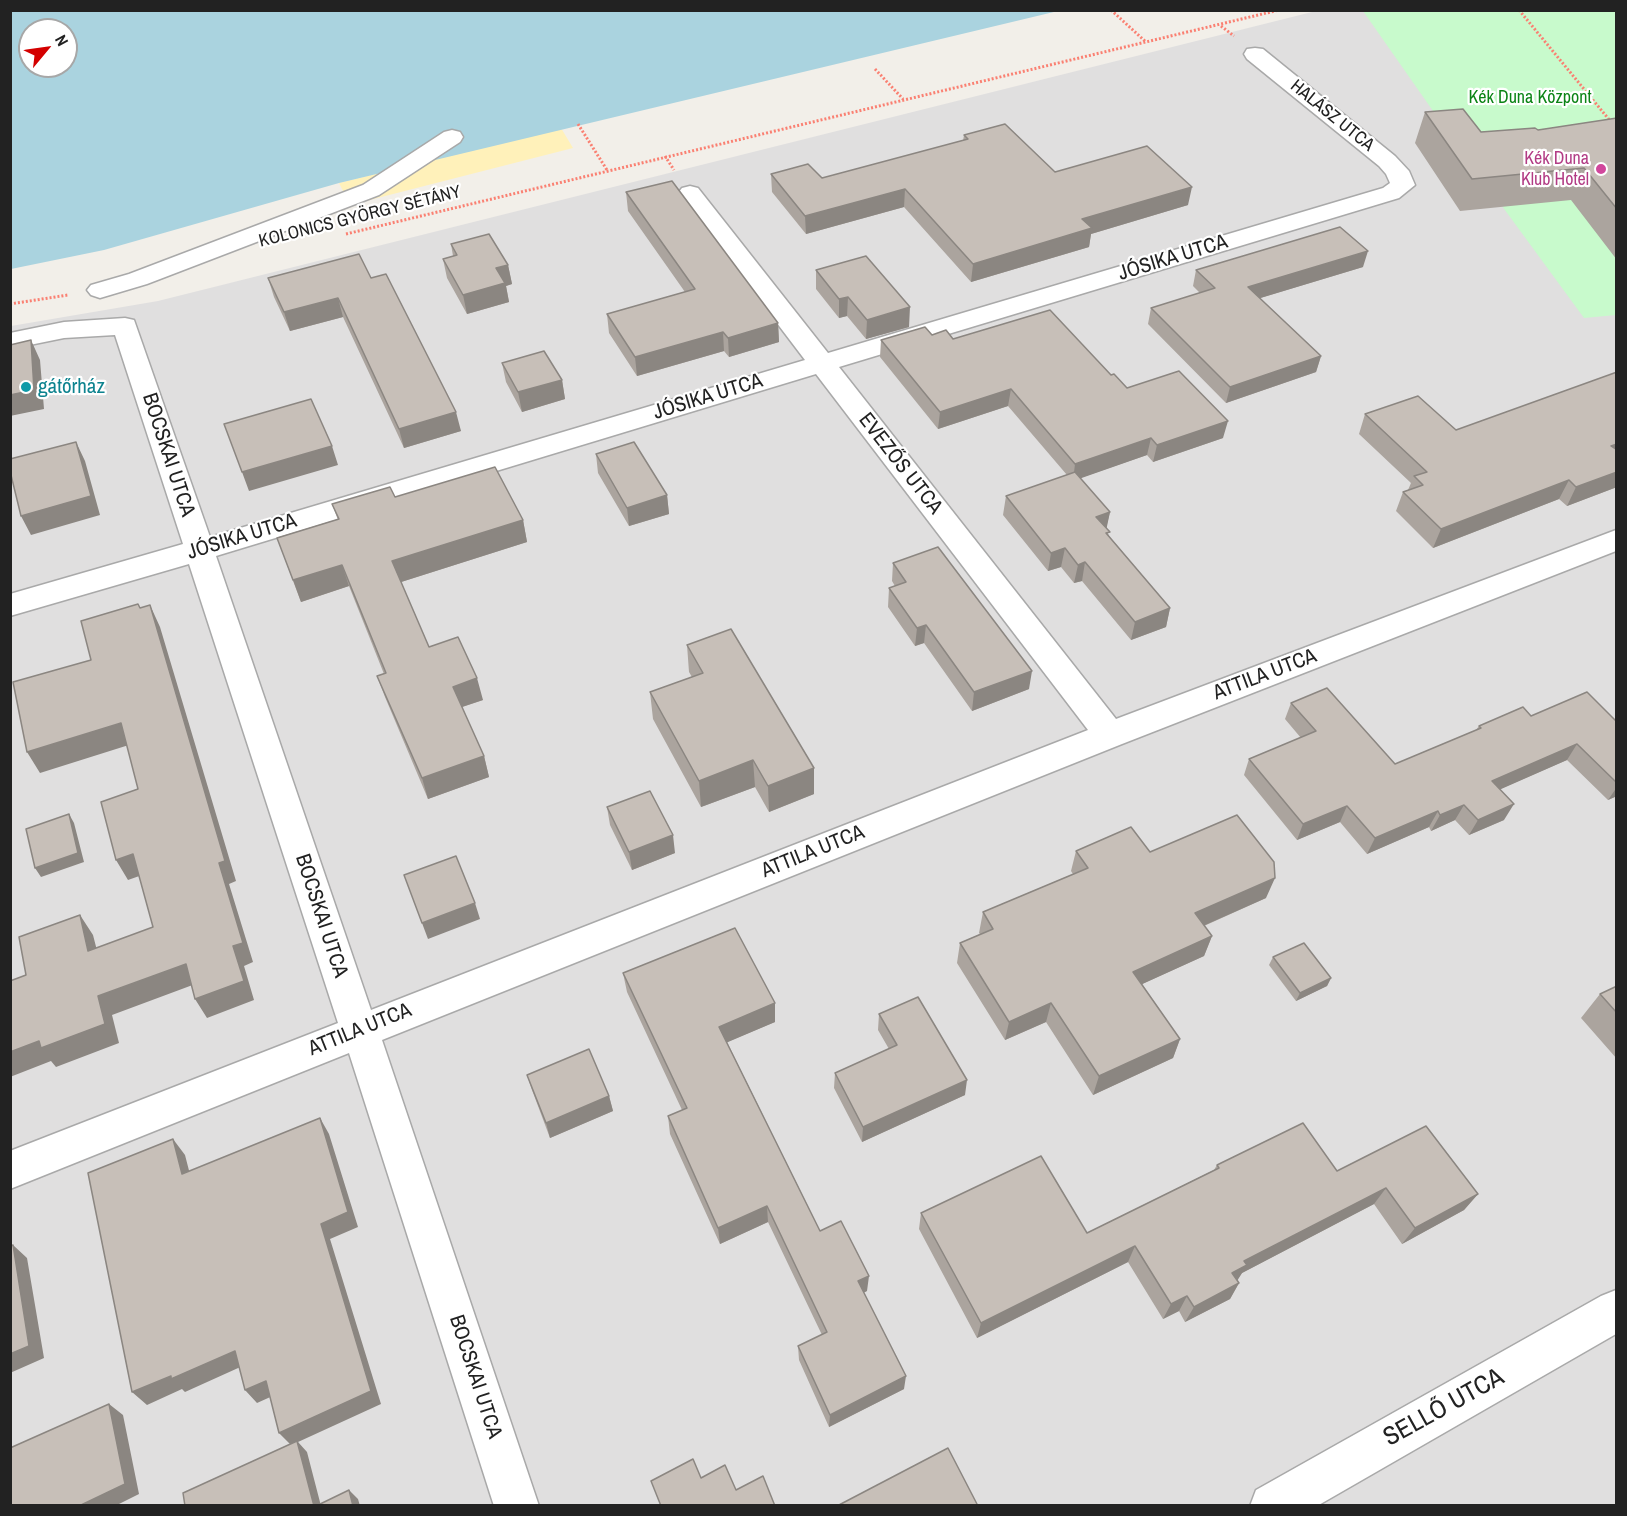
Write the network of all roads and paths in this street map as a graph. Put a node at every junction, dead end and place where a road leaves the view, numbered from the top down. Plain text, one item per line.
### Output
1 (1111, 10) edge
2 (1279, 10) edge
3 (1519, 10) edge
4 (1147, 43) junction
5 (1255, 54) dead end
6 (875, 69) dead end
7 (903, 100) junction
8 (578, 124) dead end
9 (1617, 128) edge
10 (452, 137) dead end
11 (607, 170) junction
12 (1402, 185) joint
13 (690, 193) dead end
14 (345, 235) dead end
15 (100, 290) dead end
16 (10, 341) edge
17 (821, 363) junction
18 (1617, 540) edge
19 (200, 550) junction
20 (10, 605) edge
21 (1110, 735) junction
22 (359, 1030) junction
23 (10, 1170) edge
24 (1617, 1311) edge
25 (517, 1506) edge
26 (1272, 1506) edge

1 - 4 path
2 - 4 path, KOLONICS GYÖRGY SÉTÁNY
3 - 9 path
4 - 7 path, KOLONICS GYÖRGY SÉTÁNY
5 - 12 street, HALÁSZ UTCA
6 - 7 path
7 - 11 path, KOLONICS GYÖRGY SÉTÁNY
8 - 11 path
10 - 15 street
11 - 14 path, KOLONICS GYÖRGY SÉTÁNY
12 - 17 street, JÓSIKA UTCA
13 - 17 street, EVEZŐS UTCA
16 - 19 street, BOCSKAI UTCA
17 - 19 street, JÓSIKA UTCA
17 - 21 street, EVEZŐS UTCA
18 - 21 street, ATTILA UTCA
19 - 20 street, JÓSIKA UTCA
19 - 22 street, BOCSKAI UTCA
21 - 22 street, ATTILA UTCA
22 - 23 street, ATTILA UTCA
22 - 25 street, BOCSKAI UTCA
24 - 26 street, SELLŐ UTCA

